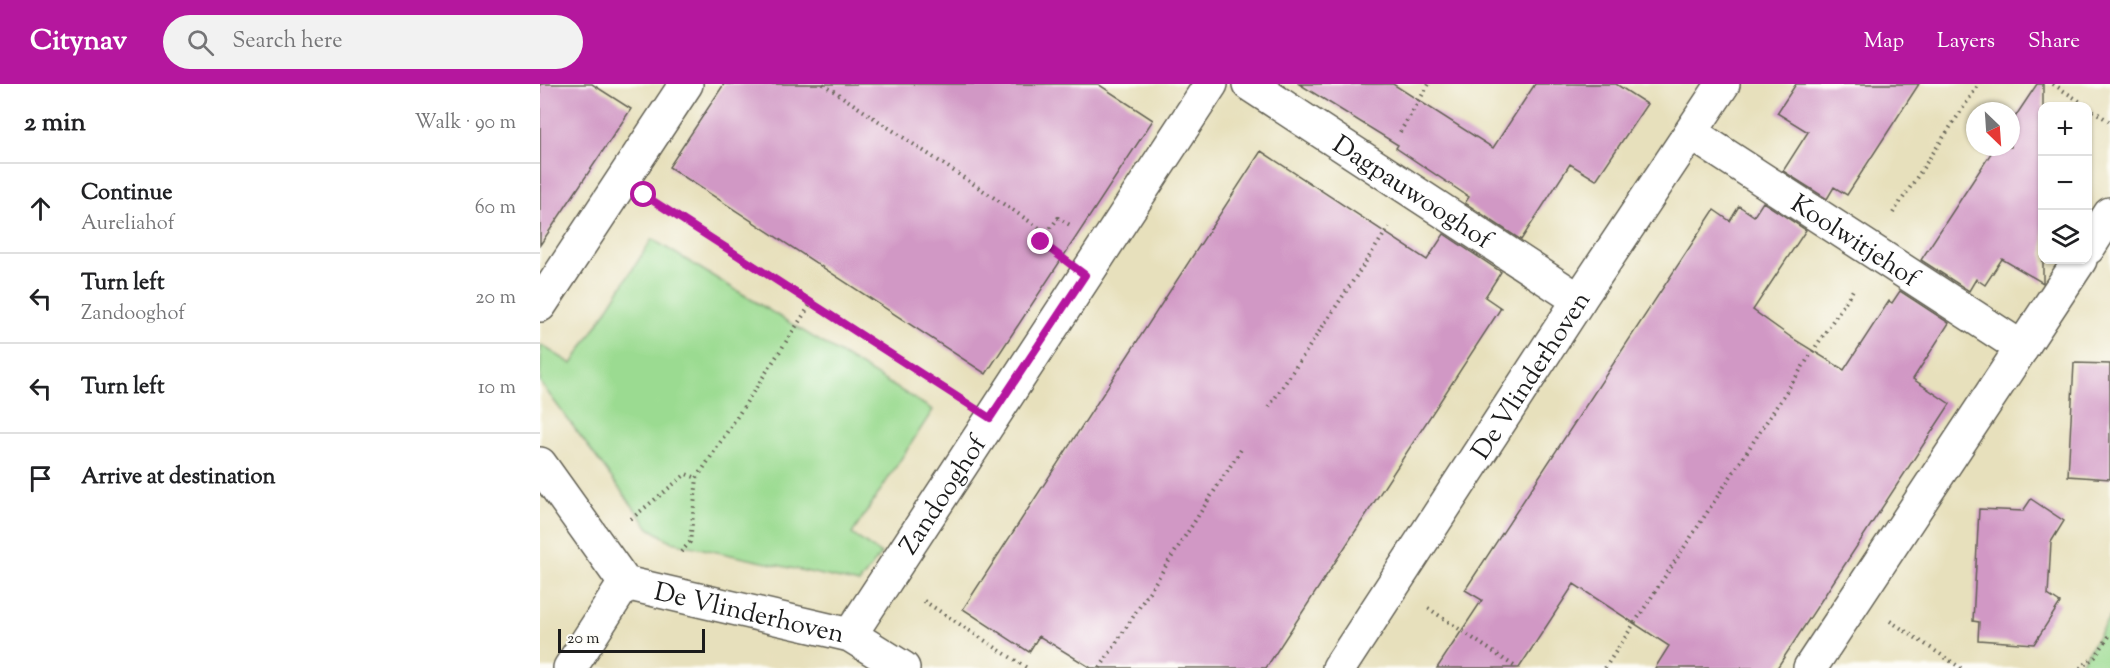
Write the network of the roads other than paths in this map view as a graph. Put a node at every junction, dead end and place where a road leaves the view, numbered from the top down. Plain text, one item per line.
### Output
1 (686, 84) edge
2 (1211, 84) edge
3 (1249, 84) edge
4 (1723, 84) edge
5 (1691, 133) junction
6 (2110, 214) edge
7 (2092, 242) edge
8 (2077, 264) edge
9 (1579, 300) junction
10 (540, 305) edge
11 (2022, 348) junction
12 (540, 464) edge
13 (636, 586) junction
14 (849, 635) junction
15 (570, 668) edge
16 (903, 668) edge
17 (1339, 668) edge
18 (1810, 668) edge

1 - 10 street
2 - 14 street, Zandooghof
3 - 9 street, Dagpauwooghof
4 - 5 street, De Vlinderhoven
5 - 9 street, De Vlinderhoven
5 - 11 street, Koolwitjehof
6 - 7 street
8 - 11 street
9 - 17 street, De Vlinderhoven
11 - 18 street
12 - 13 street, De Vlinderhoven
13 - 14 street, De Vlinderhoven
13 - 15 street, De Vlinderhoven
14 - 16 street, De Vlinderhoven

